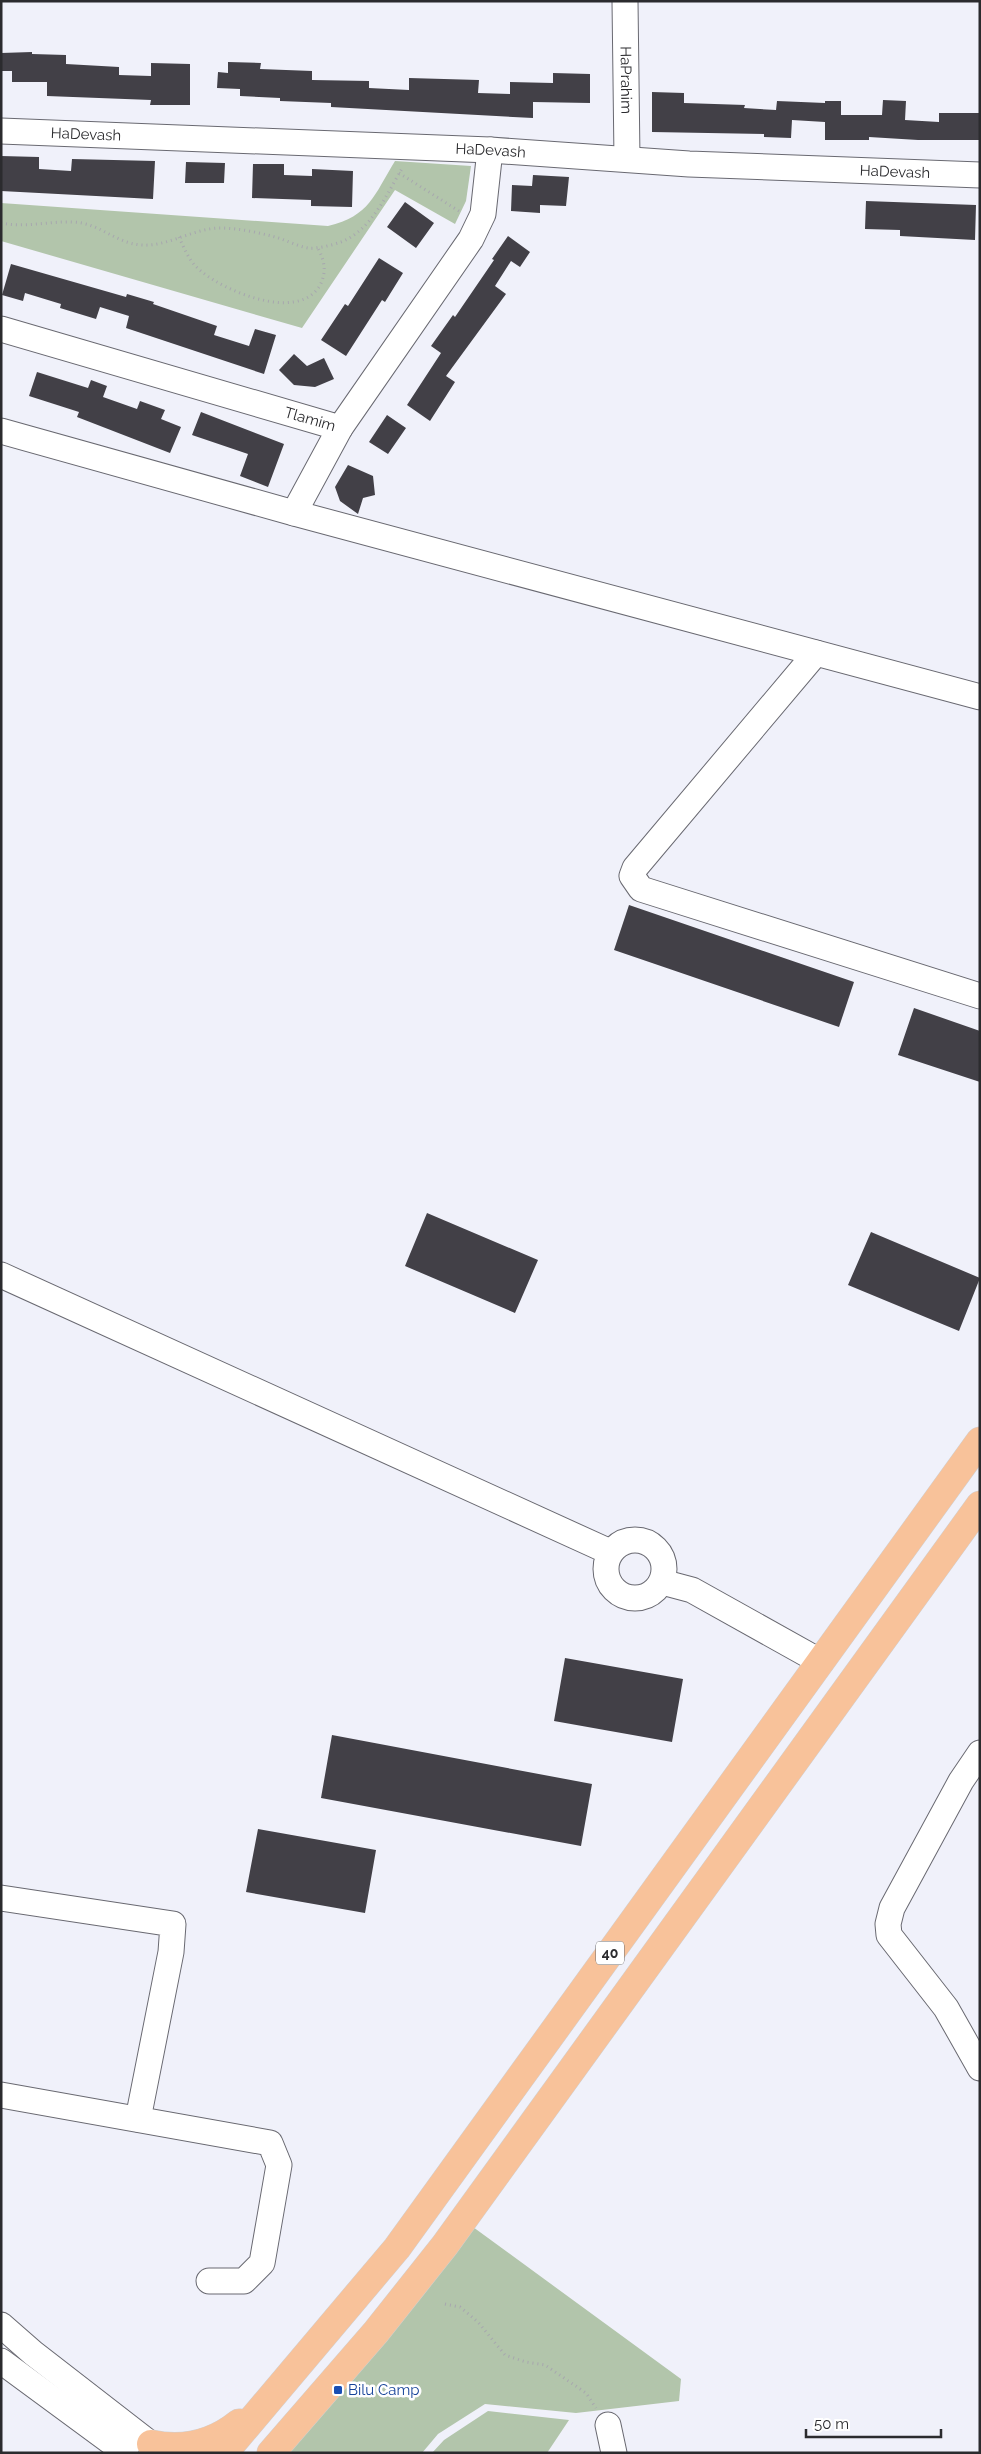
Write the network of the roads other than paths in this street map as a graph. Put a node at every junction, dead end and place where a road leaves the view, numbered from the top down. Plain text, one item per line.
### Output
1 (625, 1) edge
2 (1, 132) edge
3 (490, 150) junction
4 (627, 159) junction
5 (980, 175) edge
6 (1, 329) edge
7 (340, 428) junction
8 (1, 430) edge
9 (294, 513) junction
10 (816, 653) junction
11 (980, 697) edge
12 (980, 996) edge
13 (1, 1275) edge
14 (980, 1441) edge
15 (980, 1505) edge
16 (610, 1552) junction
17 (662, 1582) junction
18 (821, 1662) junction
19 (980, 1753) edge
20 (1, 1898) edge
21 (980, 2068) edge
22 (1, 2094) edge
23 (138, 2119) junction
24 (210, 2281) dead end
25 (1, 2325) edge
26 (1, 2361) edge
27 (60, 2389) junction
28 (270, 2398) junction
29 (608, 2425) road end
30 (146, 2450) edge
31 (224, 2453) edge
32 (271, 2453) edge
33 (614, 2453) edge

1 - 4 street, HaPrahim
2 - 3 street, HaDevash
3 - 4 street, HaDevash
3 - 7 street, Tlamim
4 - 5 street, HaDevash
6 - 7 street, Tlamim
7 - 9 street
8 - 9 street
9 - 10 street
10 - 11 street
10 - 12 street
13 - 16 street
14 - 18 highway, 40
15 - 32 highway, 40
16 - 17 street
16 - 17 street
17 - 18 street
18 - 28 highway, 40
19 - 21 street
20 - 23 street
22 - 23 street
23 - 24 street
25 - 27 street
26 - 27 street
27 - 30 street
28 - 30 highway
28 - 31 highway, 40
29 - 33 street

